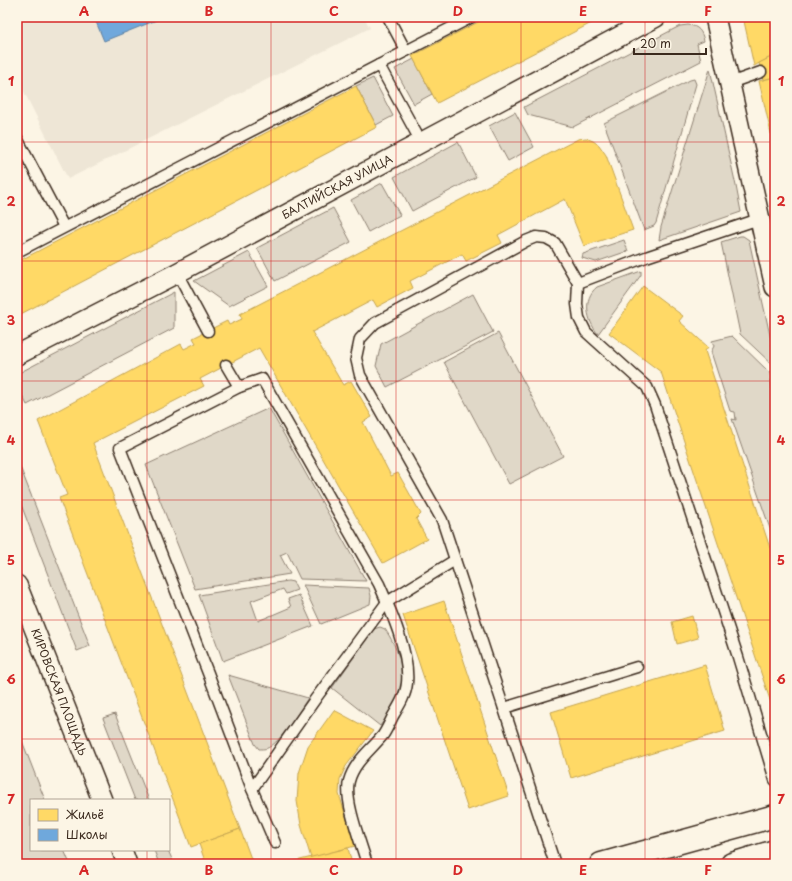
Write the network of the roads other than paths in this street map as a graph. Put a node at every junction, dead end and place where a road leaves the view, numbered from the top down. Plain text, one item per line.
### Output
1 (388, 17) edge
2 (472, 17) edge
3 (656, 17) edge
4 (715, 17) edge
5 (406, 51) junction
6 (379, 65) junction
7 (761, 72) dead end
8 (730, 83) junction
9 (17, 138) edge
10 (421, 142) junction
11 (759, 219) junction
12 (64, 227) junction
13 (17, 252) edge
14 (177, 273) junction
15 (578, 283) junction
16 (775, 287) edge
17 (208, 331) dead end
18 (17, 355) edge
19 (226, 365) dead end
20 (239, 387) junction
21 (455, 560) junction
22 (17, 584) edge
23 (386, 602) junction
24 (637, 667) dead end
25 (504, 708) junction
26 (775, 780) edge
27 (252, 790) junction
28 (102, 799) edge
29 (775, 816) edge
30 (275, 843) dead end
31 (122, 851) edge
32 (775, 851) edge
33 (127, 864) edge
34 (367, 864) edge
35 (555, 864) edge
36 (601, 864) edge
37 (732, 864) edge

1 - 5 lane
2 - 5 lane
3 - 10 street, БАЛТИЙСКАЯ УЛИЦА
4 - 8 street
5 - 6 lane
6 - 10 lane
6 - 12 lane
7 - 8 lane
8 - 11 street
9 - 12 lane
10 - 14 street, БАЛТИЙСКАЯ УЛИЦА
11 - 15 lane
11 - 16 street
12 - 13 lane
14 - 17 lane
14 - 18 street, БАЛТИЙСКАЯ УЛИЦА
15 - 21 lane
15 - 26 lane
19 - 20 lane
20 - 23 lane
20 - 27 lane
21 - 23 lane
21 - 25 lane
22 - 28 street, КИРОВСКАЯ ПЛОЩАДЬ
23 - 27 lane
23 - 34 lane
24 - 25 lane
25 - 35 lane
27 - 30 lane
29 - 36 street
31 - 33 street
32 - 37 street

